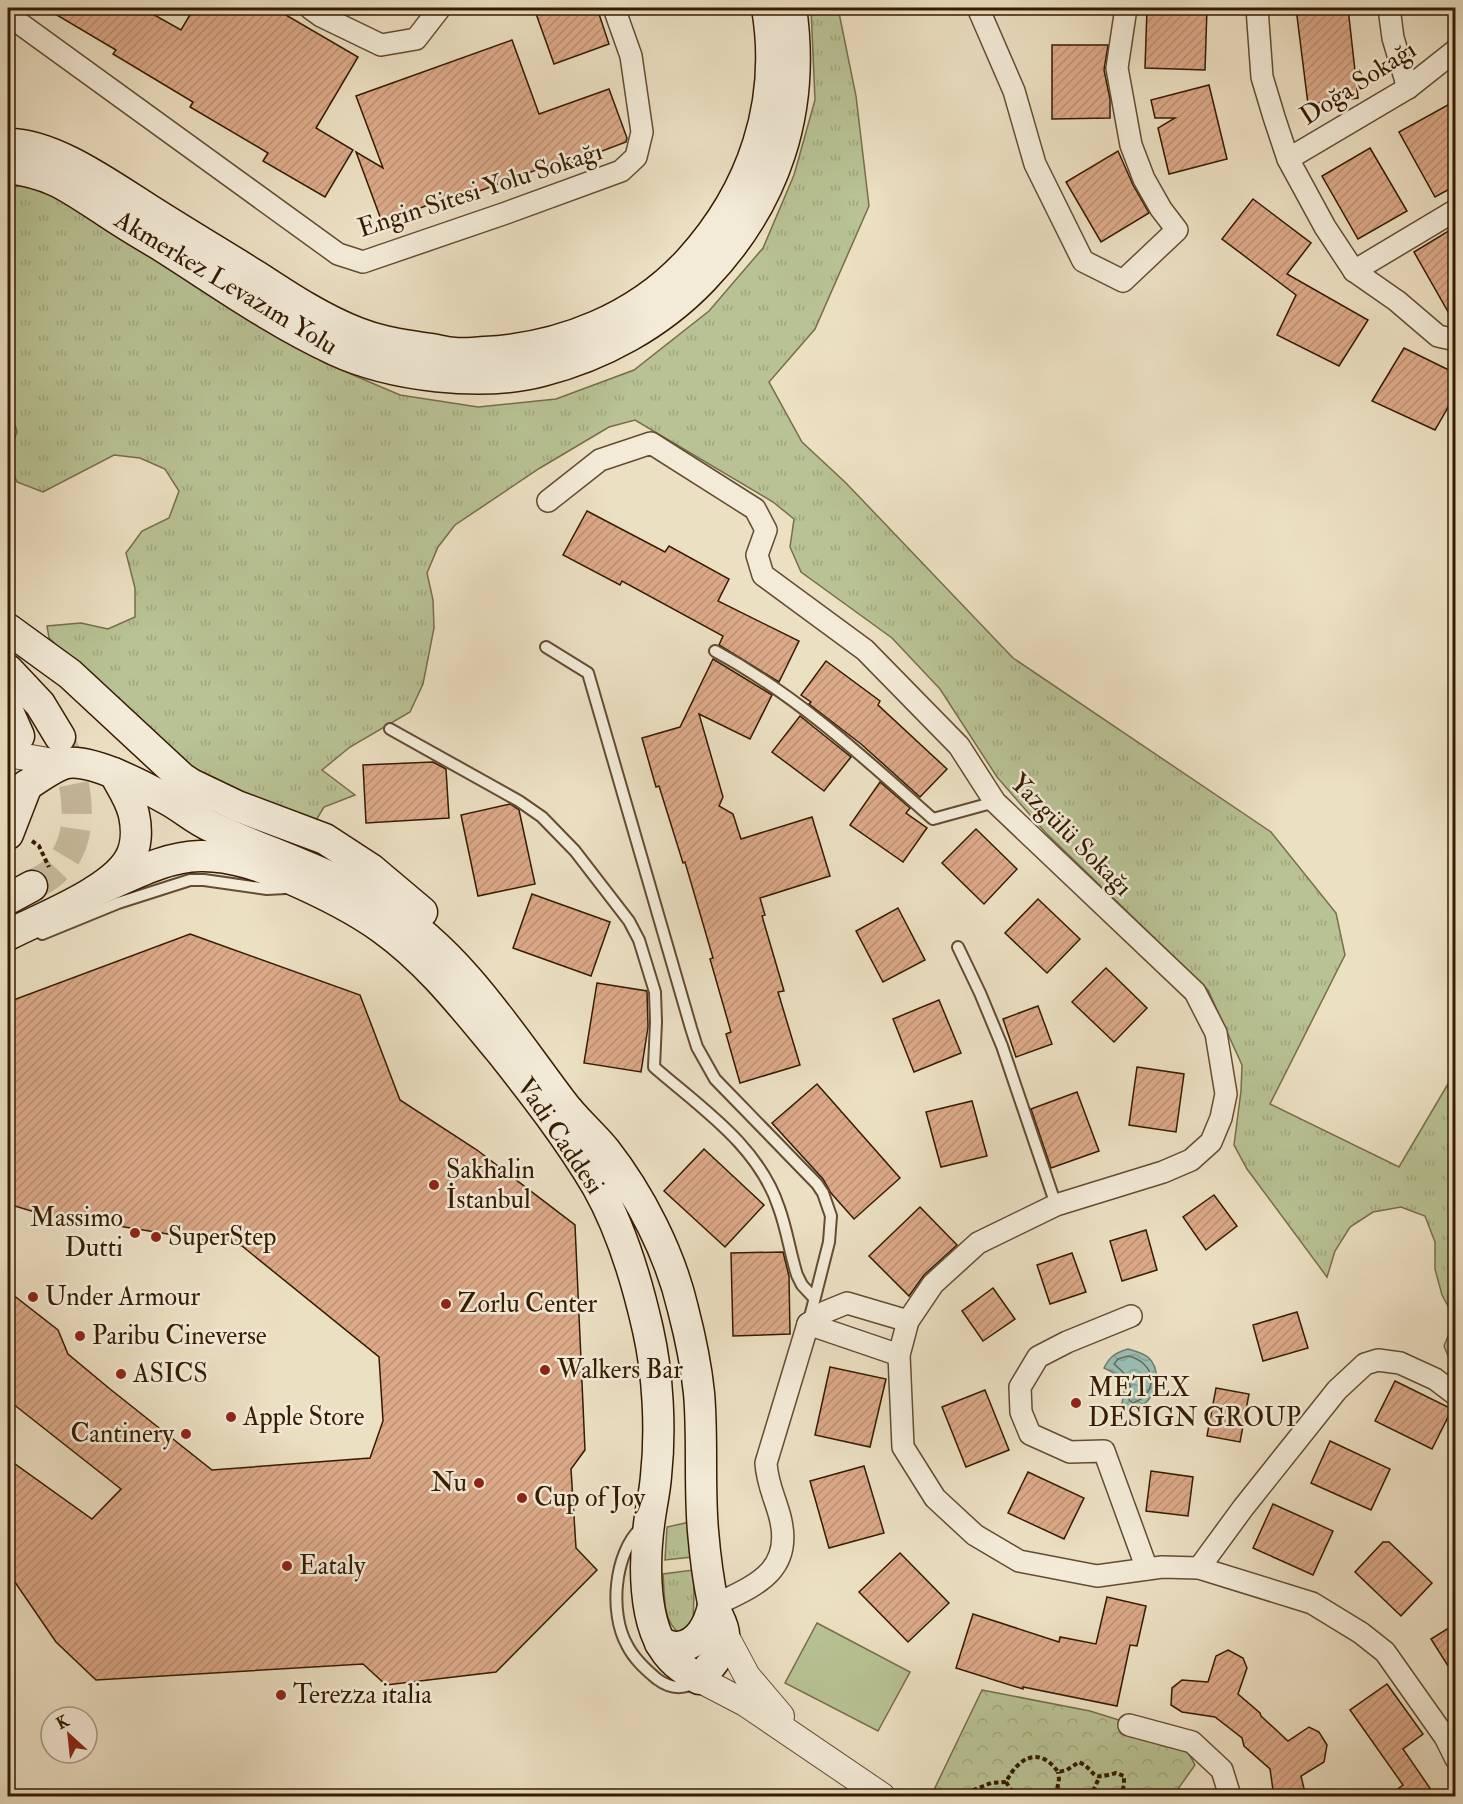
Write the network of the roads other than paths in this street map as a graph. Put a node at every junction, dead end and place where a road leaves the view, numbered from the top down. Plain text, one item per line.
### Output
1 (310, 8) edge
2 (440, 8) edge
3 (614, 8) edge
4 (767, 8) edge
5 (791, 8) edge
6 (978, 8) edge
7 (1126, 8) edge
8 (1257, 8) edge
9 (1389, 8) edge
10 (8, 15) edge
11 (1455, 50) edge
12 (1408, 88) junction
13 (8, 144) edge
14 (1288, 159) junction
15 (8, 168) edge
16 (1455, 210) edge
17 (1354, 271) junction
18 (1455, 340) edge
19 (548, 501) dead end
20 (8, 629) edge
21 (546, 647) dead end
22 (715, 651) dead end
23 (8, 670) edge
24 (390, 729) dead end
25 (11, 734) edge
26 (62, 750) junction
27 (114, 773) junction
28 (17, 792) edge
29 (995, 802) junction
30 (17, 836) edge
31 (309, 887) junction
32 (95, 891) junction
33 (8, 935) edge
34 (8, 945) edge
35 (958, 947) dead end
36 (462, 970) junction
37 (1056, 1205) junction
38 (814, 1298) junction
39 (1131, 1316) dead end
40 (908, 1321) junction
41 (808, 1324) junction
42 (899, 1355) junction
43 (1455, 1395) edge
44 (649, 1519) junction
45 (1199, 1568) junction
46 (1147, 1569) junction
47 (719, 1620) junction
48 (660, 1643) junction
49 (699, 1679) junction
50 (1129, 1725) dead end
51 (805, 1744) junction
52 (1455, 1759) edge
53 (882, 1797) edge
54 (1230, 1797) edge

1 - 2 street
3 - 10 street, Engin Sitesi Yolu Sokağı
4 - 13 main road, Akmerkez Levazım Yolu
5 - 15 main road, Akmerkez Levazım Yolu
6 - 7 street
8 - 14 street
9 - 12 street
11 - 12 street, Doğa Sokağı
12 - 14 street, Doğa Sokağı
14 - 17 street
16 - 17 street
17 - 18 street
19 - 29 street, Yazgülü Sokağı
20 - 36 main road
21 - 38 lane
22 - 29 lane
23 - 26 main road
24 - 38 lane
25 - 26 street
26 - 27 main road
26 - 28 main road
27 - 32 main road
27 - 36 main road
28 - 30 main road
29 - 37 street, Yazgülü Sokağı
31 - 32 main road, Vadi Caddesi
31 - 34 lane
31 - 44 main road, Vadi Caddesi
32 - 33 main road
35 - 37 lane
36 - 47 main road, Vadi Caddesi
37 - 40 street, Yazgülü Sokağı
38 - 41 lane
39 - 46 street
40 - 41 street
40 - 42 street, Yazgülü Sokağı
41 - 42 street
41 - 47 street
42 - 46 street, Yazgülü Sokağı
43 - 45 street
44 - 48 main road, Vadi Caddesi
44 - 49 lane
45 - 46 street, Yazgülü Sokağı
45 - 52 street, Yazgülü Sokağı
47 - 48 main road
47 - 49 main road
47 - 51 street
48 - 49 main road, Vadi Caddesi
49 - 51 street
50 - 54 street
51 - 53 street

